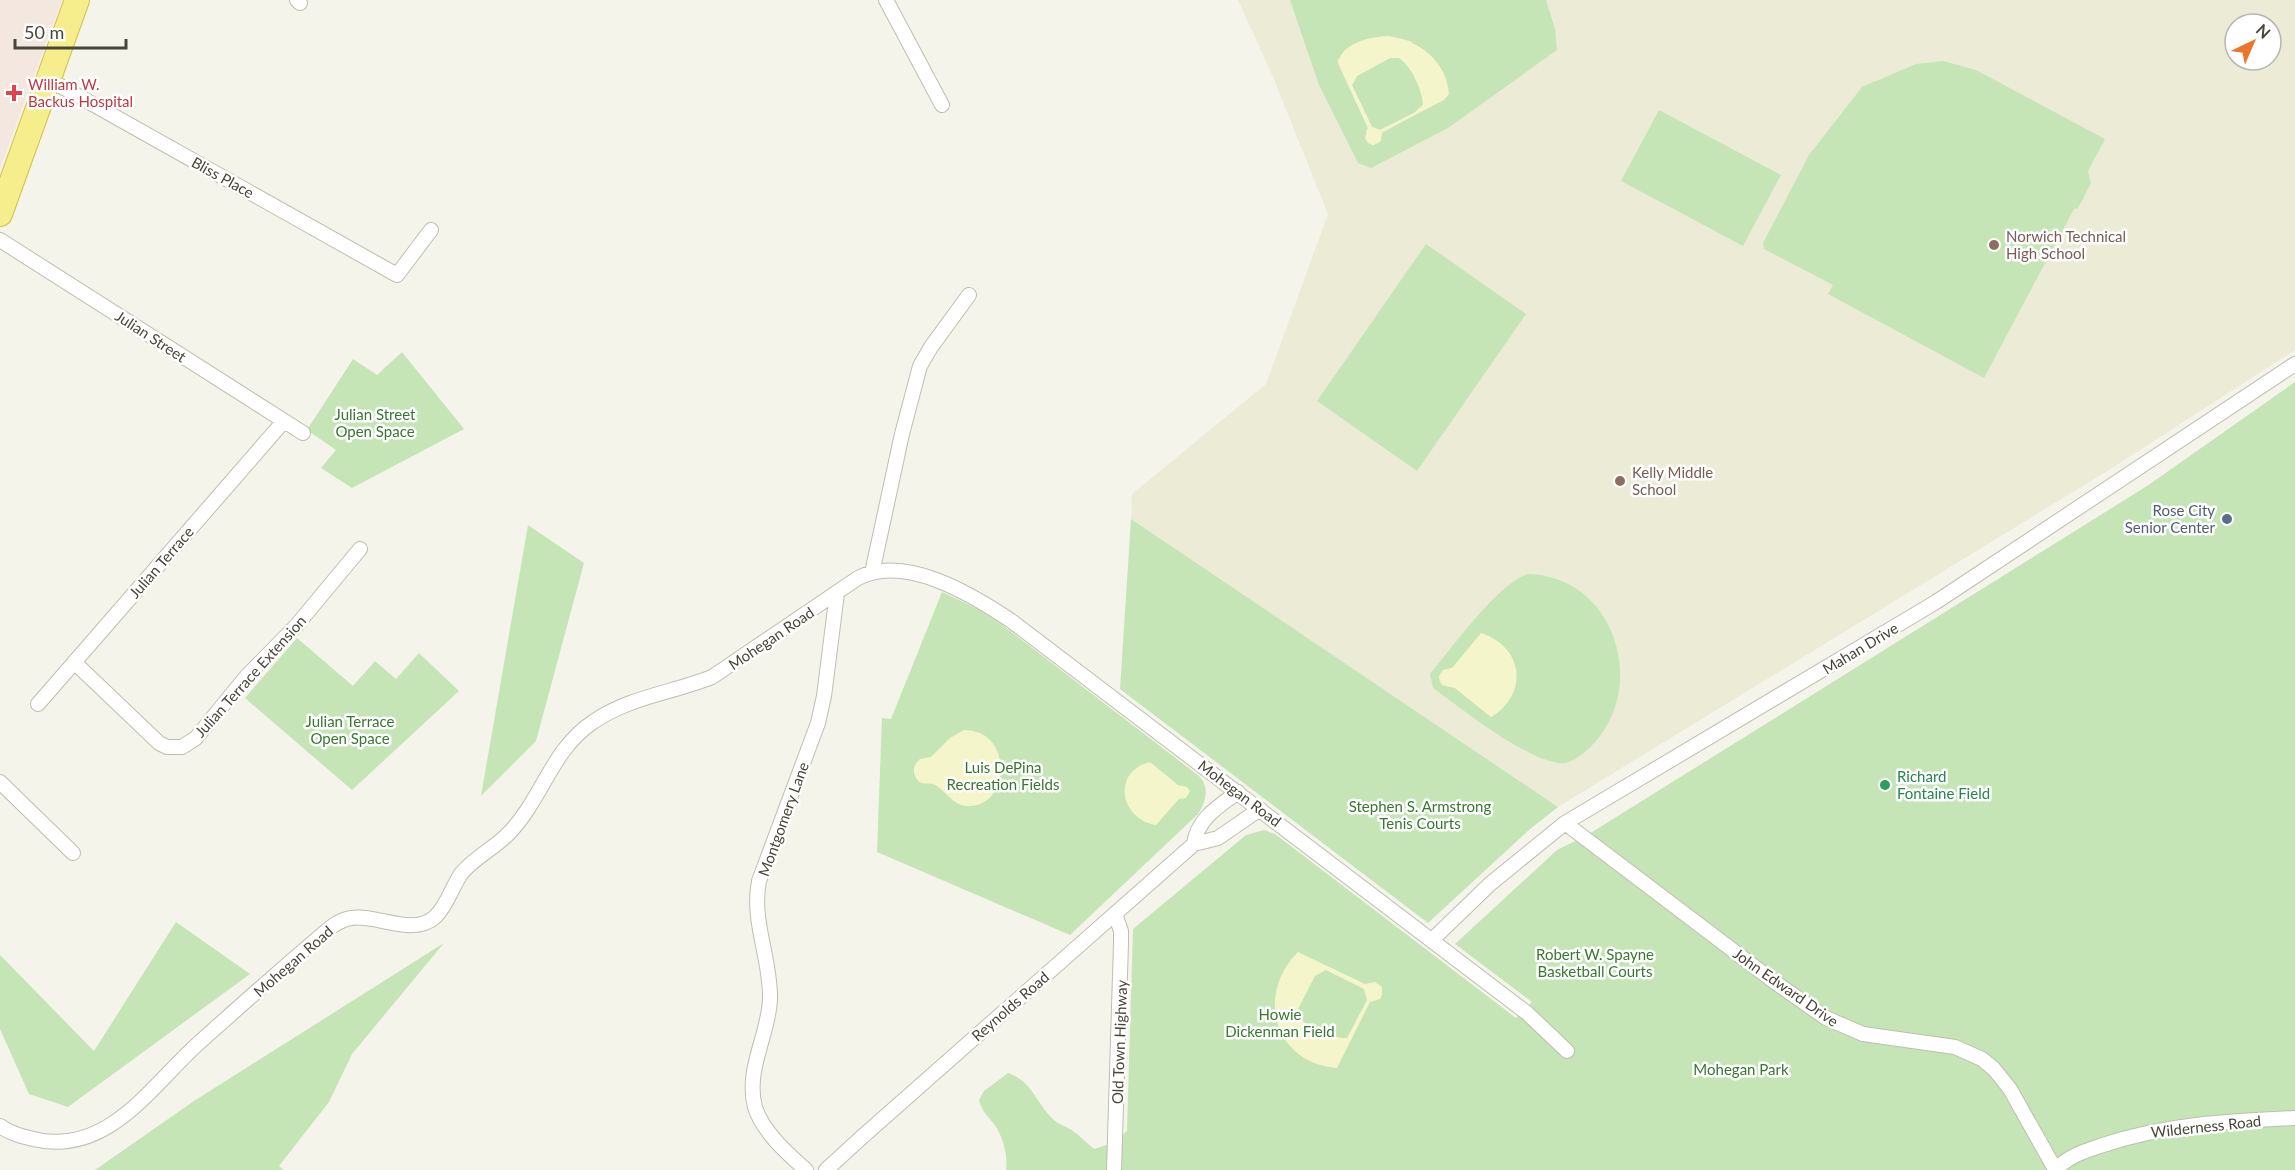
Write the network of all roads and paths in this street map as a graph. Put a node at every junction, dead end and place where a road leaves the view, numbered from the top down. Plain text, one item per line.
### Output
1 (77, 0) edge
2 (886, 0) edge
3 (48, 79) junction
4 (942, 105) dead end
5 (0, 214) edge
6 (431, 230) dead end
7 (0, 240) edge
8 (969, 295) dead end
9 (2295, 364) edge
10 (284, 421) junction
11 (303, 433) dead end
12 (360, 549) dead end
13 (872, 573) junction
14 (837, 593) junction
15 (74, 662) junction
16 (38, 704) dead end
17 (0, 782) edge
18 (1238, 792) junction
19 (1260, 809) junction
20 (1565, 823) junction
21 (1194, 844) junction
22 (73, 853) dead end
23 (1115, 914) junction
24 (1432, 940) junction
25 (1567, 1051) dead end
26 (2295, 1118) edge
27 (0, 1126) edge
28 (2055, 1169) edge
29 (806, 1170) edge
30 (826, 1170) edge
31 (1114, 1170) edge

1 - 3 highway
2 - 4 street
3 - 5 highway
3 - 6 street, Bliss Place
7 - 10 street, Julian Street
8 - 13 street
9 - 20 street, Mahan Drive
10 - 11 street, Julian Street
10 - 15 street, Julian Terrace
12 - 15 street, Julian Terrace Extension
13 - 14 street, Mohegan Road
13 - 18 street, Mohegan Road
14 - 27 street, Mohegan Road
14 - 29 street, Montgomery Lane
15 - 16 street, Julian Terrace
17 - 22 street
18 - 19 street, Mohegan Road
18 - 21 street, Reynolds Road
19 - 21 street, Reynolds Road
19 - 24 street, Mohegan Road
20 - 24 street, Mahan Drive
20 - 28 street, John Edward Drive
21 - 23 street, Reynolds Road
23 - 30 street, Reynolds Road
23 - 31 street, Old Town Highway
24 - 25 street, Mohegan Road
26 - 28 street, Wilderness Road

